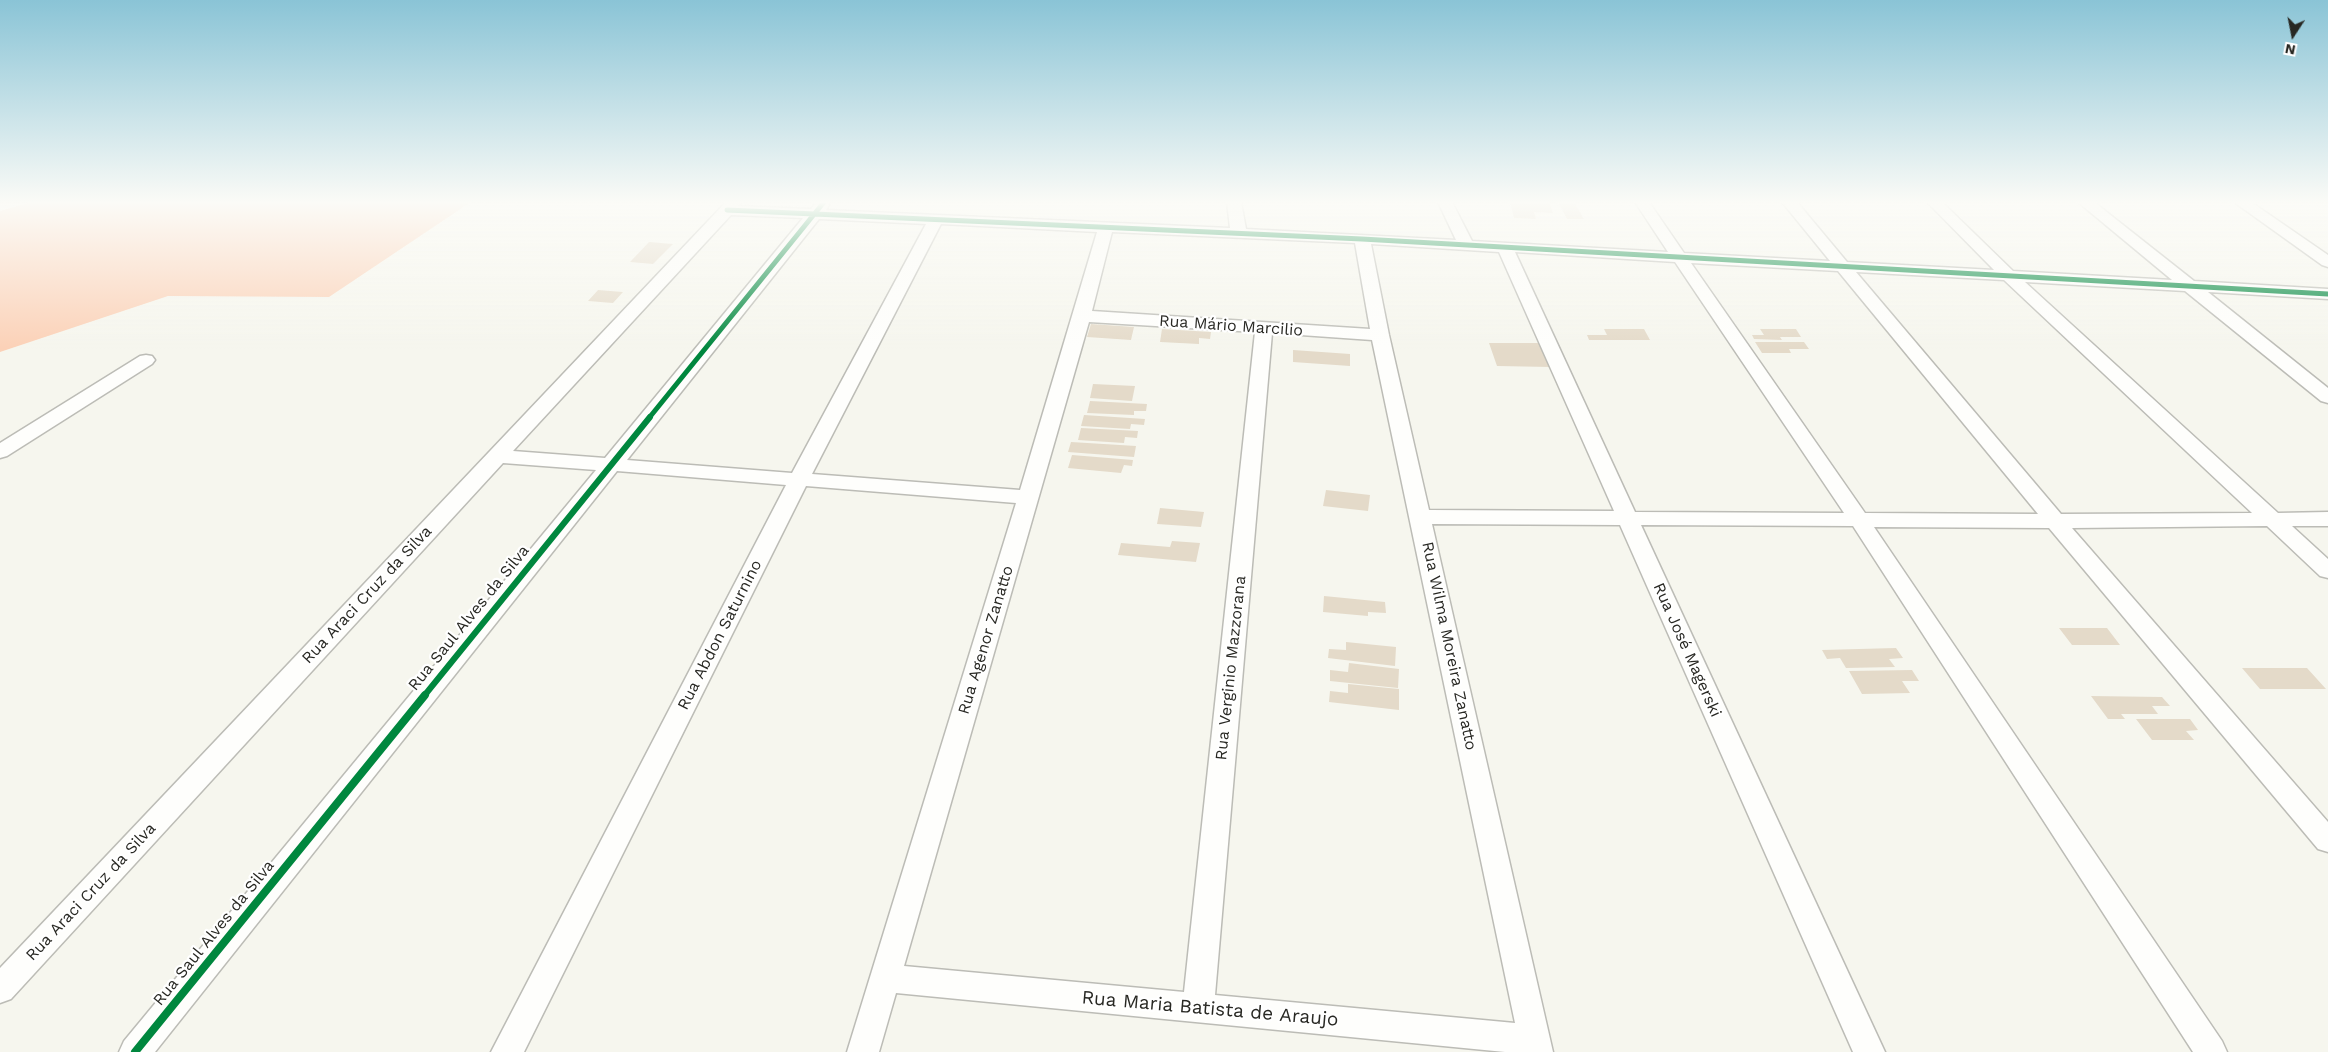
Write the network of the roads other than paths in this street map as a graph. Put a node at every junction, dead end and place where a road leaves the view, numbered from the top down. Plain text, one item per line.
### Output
1 (688, 251) edge
2 (785, 251) edge
3 (919, 251) edge
4 (1100, 251) edge
5 (1364, 251) edge
6 (1506, 251) edge
7 (1564, 251) edge
8 (1674, 251) edge
9 (1830, 251) edge
10 (1984, 251) edge
11 (2146, 251) edge
12 (2312, 251) edge
13 (1678, 257) junction
14 (2328, 262) edge
15 (1843, 266) junction
16 (2009, 276) junction
17 (2192, 288) junction
18 (2328, 294) edge
19 (1082, 316) junction
20 (1264, 328) junction
21 (1380, 335) junction
22 (146, 360) dead end
23 (2328, 397) edge
24 (0, 452) edge
25 (496, 456) junction
26 (611, 465) junction
27 (799, 479) junction
28 (1028, 497) junction
29 (1422, 517) junction
30 (1628, 519) junction
31 (2328, 519) edge
32 (1859, 520) junction
33 (2275, 520) junction
34 (2055, 521) junction
35 (2328, 571) edge
36 (2328, 841) edge
37 (886, 978) junction
38 (0, 989) edge
39 (1198, 1009) junction
40 (1536, 1046) edge
41 (135, 1052) edge
42 (507, 1052) edge
43 (863, 1052) edge
44 (1869, 1052) edge
45 (2211, 1052) edge

1 - 25 street, Rua Araci Cruz da Silva
2 - 26 street, Rua Saul Alves da Silva
3 - 27 street, Rua Abdon Saturnino
4 - 19 street, Rua Agenor Zanatto
5 - 21 street, Rua Wilma Moreira Zanatto
6 - 30 street, Rua José Magerski
7 - 13 street
8 - 13 street
9 - 15 street
10 - 16 street
11 - 17 street
12 - 14 street
13 - 15 street
13 - 32 street
15 - 16 street
15 - 34 street
16 - 17 street
16 - 33 street
17 - 18 street
17 - 23 street
19 - 20 street, Rua Mário Marcilio
19 - 28 street, Rua Agenor Zanatto
20 - 21 street, Rua Mário Marcilio
20 - 39 street, Rua Verginio Mazzorana
21 - 29 street, Rua Wilma Moreira Zanatto
22 - 24 street
25 - 26 street
25 - 38 street, Rua Araci Cruz da Silva
26 - 27 street
26 - 41 street, Rua Saul Alves da Silva
27 - 28 street
27 - 42 street, Rua Abdon Saturnino
28 - 37 street, Rua Agenor Zanatto
29 - 30 street
29 - 40 street, Rua Wilma Moreira Zanatto
30 - 32 street
30 - 44 street, Rua José Magerski
31 - 33 street
32 - 34 street
32 - 45 street
33 - 34 street
33 - 35 street
34 - 36 street
37 - 39 street, Rua Maria Batista de Araujo
37 - 43 street, Rua Agenor Zanatto
39 - 40 street, Rua Maria Batista de Araujo

